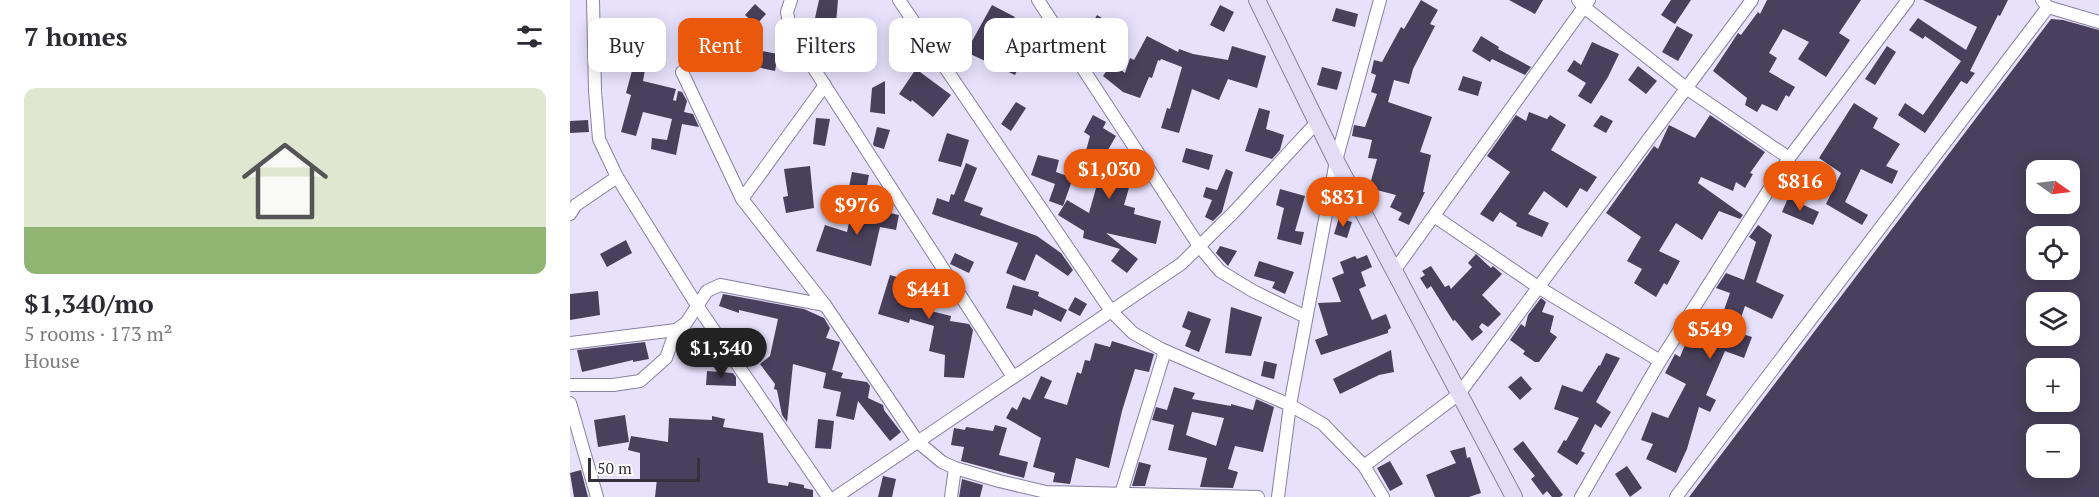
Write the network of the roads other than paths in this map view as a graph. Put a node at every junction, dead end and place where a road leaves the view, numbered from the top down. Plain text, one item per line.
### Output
1 (593, 0) edge
2 (791, 0) edge
3 (899, 0) edge
4 (1038, 0) edge
5 (1257, 0) edge
6 (1380, 0) edge
7 (1752, 0) edge
8 (1908, 0) edge
9 (1584, 2) edge
10 (2045, 3) edge
11 (2099, 22) edge
12 (682, 72) dead end
13 (825, 85) junction
14 (1686, 88) junction
15 (1317, 122) junction
16 (1790, 158) junction
17 (1336, 161) junction
18 (617, 177) junction
19 (742, 199) junction
20 (570, 214) edge
21 (1434, 216) junction
22 (1199, 246) junction
23 (1394, 271) junction
24 (1539, 287) junction
25 (825, 305) junction
26 (698, 307) junction
27 (1111, 311) junction
28 (1306, 318) junction
29 (676, 330) junction
30 (570, 343) edge
31 (1165, 351) junction
32 (1660, 360) junction
33 (1014, 377) junction
34 (570, 385) edge
35 (1459, 394) junction
36 (570, 403) edge
37 (1290, 405) junction
38 (918, 442) junction
39 (1364, 466) junction
40 (956, 468) junction
41 (1121, 495) edge
42 (597, 497) edge
43 (828, 497) edge
44 (836, 497) edge
45 (951, 497) edge
46 (1258, 497) edge
47 (1278, 497) edge
48 (1383, 497) edge
49 (1514, 497) edge
50 (1581, 497) edge
51 (1676, 497) edge

1 - 18 street
2 - 13 street
3 - 27 street
4 - 22 street
5 - 15 street
6 - 17 street
7 - 14 street
8 - 16 street
9 - 14 street
9 - 21 street
10 - 11 street
10 - 51 street
12 - 19 street
13 - 19 street
13 - 33 street
14 - 16 street
14 - 24 street
15 - 17 street
15 - 22 street
16 - 32 street
17 - 23 street
17 - 28 street
18 - 20 street
18 - 26 street
19 - 25 street
21 - 23 street
21 - 24 street
22 - 27 street
22 - 28 street
23 - 35 street
24 - 32 street
24 - 35 street
25 - 26 street
25 - 38 street
26 - 29 street
26 - 43 street
27 - 31 street
27 - 33 street
28 - 37 street
29 - 30 street
29 - 34 street
31 - 37 street
31 - 41 street
32 - 50 street
33 - 38 street
35 - 39 street
35 - 49 street
36 - 42 street
37 - 39 street
37 - 47 street
38 - 40 street
38 - 44 street
39 - 48 street
40 - 41 street
40 - 45 street
41 - 46 street

